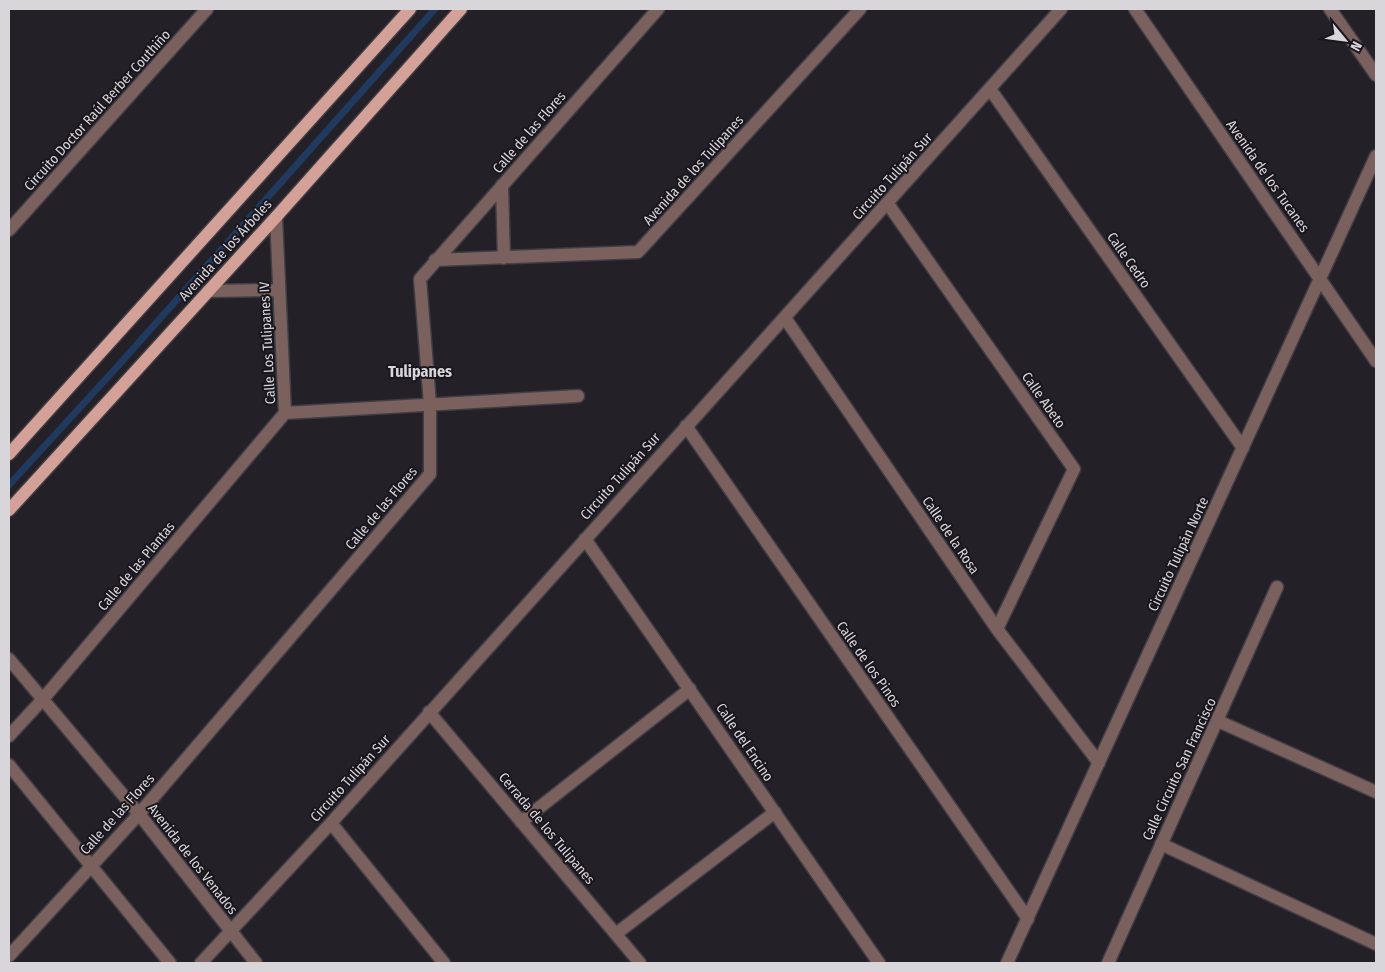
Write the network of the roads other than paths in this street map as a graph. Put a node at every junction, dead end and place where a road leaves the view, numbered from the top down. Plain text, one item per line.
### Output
1 (208, 9) edge
2 (410, 9) edge
3 (461, 9) edge
4 (658, 9) edge
5 (860, 9) edge
6 (1061, 9) edge
7 (1135, 9) edge
8 (1330, 9) edge
9 (1376, 76) edge
10 (990, 89) junction
11 (1376, 156) edge
12 (502, 185) junction
13 (888, 204) junction
14 (276, 216) junction
15 (9, 230) edge
16 (504, 258) junction
17 (436, 260) junction
18 (1321, 279) junction
19 (279, 290) junction
20 (208, 291) junction
21 (786, 318) junction
22 (1376, 361) edge
23 (578, 396) dead end
24 (430, 404) junction
25 (285, 413) junction
26 (686, 426) junction
27 (1243, 448) junction
28 (9, 454) edge
29 (9, 510) edge
30 (584, 539) junction
31 (1278, 587) dead end
32 (997, 629) junction
33 (9, 659) edge
34 (690, 689) junction
35 (43, 699) junction
36 (429, 712) junction
37 (1218, 721) junction
38 (9, 736) edge
39 (1099, 764) junction
40 (9, 765) edge
41 (1376, 792) edge
42 (775, 812) junction
43 (139, 814) junction
44 (521, 822) junction
45 (331, 823) junction
46 (1161, 844) junction
47 (92, 865) junction
48 (1028, 919) junction
49 (230, 932) junction
50 (617, 933) junction
51 (1376, 944) edge
52 (9, 956) edge
53 (170, 963) edge
54 (201, 963) edge
55 (256, 963) edge
56 (444, 963) edge
57 (640, 963) edge
58 (879, 963) edge
59 (1006, 963) edge
60 (1108, 963) edge

1 - 15 street, Circuito Doctor Raúl Berber Couthiño
2 - 28 main road, Avenida de los Árboles
3 - 14 main road, Avenida de los Árboles
4 - 12 street, Calle de las Flores
5 - 16 street, Avenida de los Tulipanes
6 - 10 street, Circuito Tulipán Sur
7 - 18 street, Avenida de los Tucanes
8 - 9 street
10 - 13 street, Circuito Tulipán Sur
10 - 27 street, Calle Cedro
11 - 18 street, Circuito Tulipán Norte
12 - 16 street
12 - 17 street, Calle de las Flores
13 - 21 street, Circuito Tulipán Sur
13 - 32 street, Calle Abeto
14 - 19 street, Calle Los Tulipanes IV
14 - 20 main road, Avenida de los Árboles
16 - 17 street, Avenida de los Tulipanes
17 - 24 street, Calle de las Flores
18 - 22 street, Avenida de los Tucanes
18 - 27 street, Circuito Tulipán Norte
19 - 20 street
19 - 25 street, Calle Los Tulipanes IV
20 - 29 main road, Avenida de los Árboles
21 - 26 street, Circuito Tulipán Sur
21 - 32 street, Calle de la Rosa
23 - 24 street, Calle Los Tulipanes IV
24 - 25 street, Calle Los Tulipanes IV
24 - 43 street, Calle de las Flores
25 - 35 street, Calle de las Plantas
26 - 30 street, Circuito Tulipán Sur
26 - 48 street, Calle de los Pinos
27 - 39 street, Circuito Tulipán Norte
30 - 34 street, Calle del Encino
30 - 36 street, Circuito Tulipán Sur
31 - 37 street, Calle Circuito San Francisco
32 - 39 street, Calle de la Rosa
33 - 35 street, Avenida de los Venados
34 - 42 street, Calle del Encino
34 - 44 street
35 - 38 street, Calle de las Plantas
35 - 43 street, Avenida de los Venados
36 - 44 street, Cerrada de los Tulipanes
36 - 45 street, Circuito Tulipán Sur
37 - 41 street
37 - 46 street, Calle Circuito San Francisco
39 - 48 street, Circuito Tulipán Norte
40 - 47 street
42 - 50 street
42 - 58 street, Calle del Encino
43 - 47 street, Calle de las Flores
43 - 49 street, Avenida de los Venados
44 - 50 street, Cerrada de los Tulipanes
45 - 49 street, Circuito Tulipán Sur
45 - 56 street
46 - 51 street
46 - 60 street, Calle Circuito San Francisco
47 - 52 street, Calle de las Flores
47 - 53 street
48 - 59 street, Circuito Tulipán Norte
49 - 54 street, Circuito Tulipán Sur
49 - 55 street, Avenida de los Venados
50 - 57 street, Cerrada de los Tulipanes

